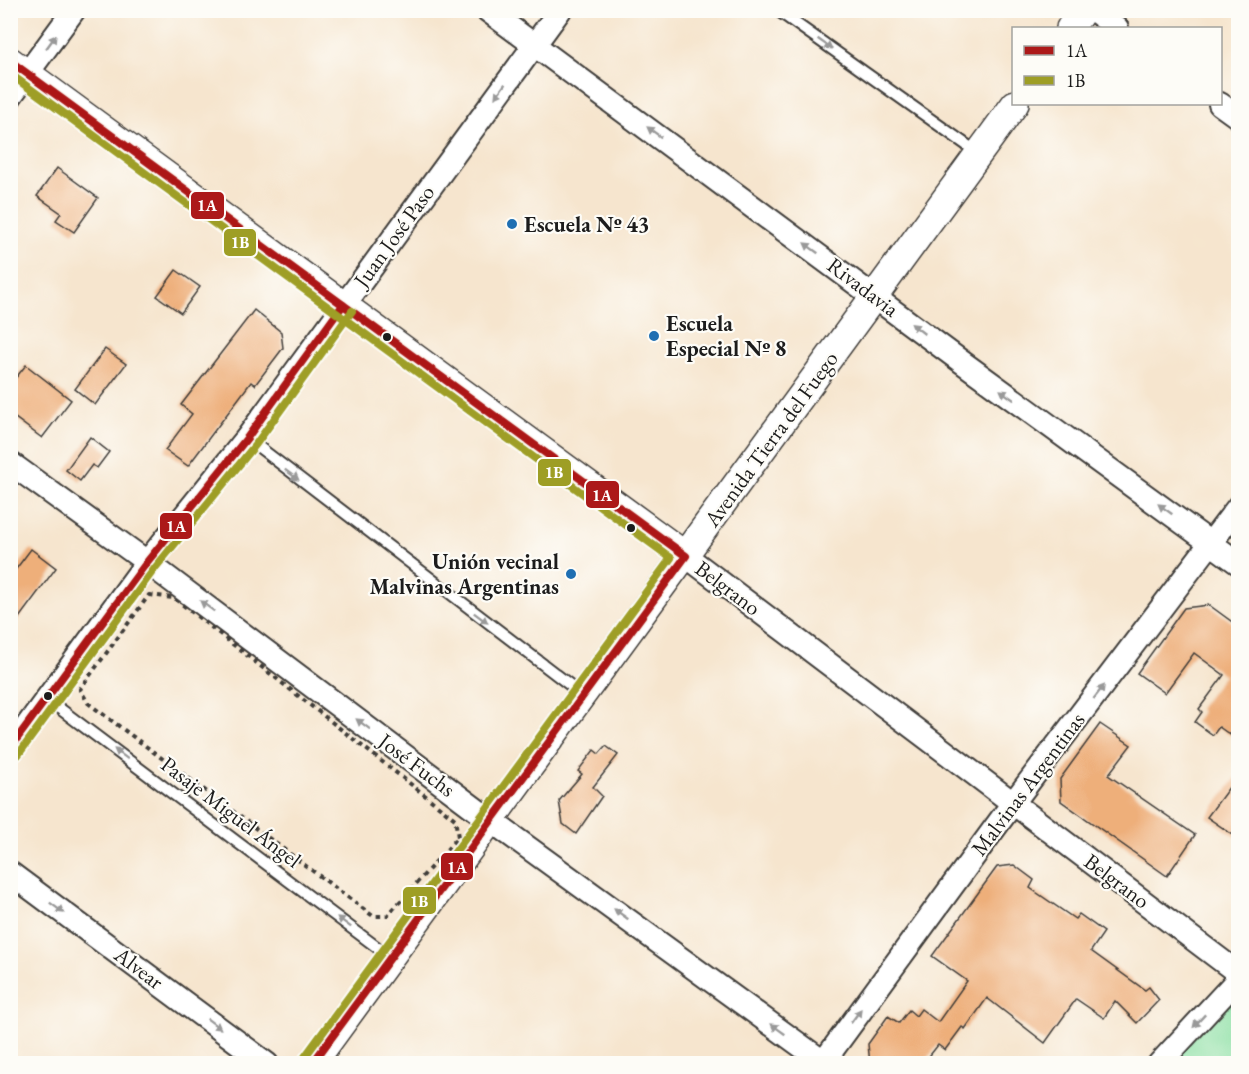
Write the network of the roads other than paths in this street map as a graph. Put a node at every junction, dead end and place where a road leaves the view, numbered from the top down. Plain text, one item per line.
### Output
1 (74, 10) edge
2 (487, 10) edge
3 (560, 10) edge
4 (777, 10) edge
5 (1083, 10) edge
6 (1093, 10) edge
7 (1071, 27) edge
8 (1116, 27) edge
9 (534, 44) junction
10 (19, 68) edge
11 (10, 97) edge
12 (1014, 105) edge
13 (1221, 105) edge
14 (1239, 117) edge
15 (978, 153) junction
16 (875, 295) junction
17 (343, 305) junction
18 (247, 438) junction
19 (10, 463) edge
20 (1239, 507) edge
21 (1212, 544) junction
22 (686, 556) junction
23 (147, 562) junction
24 (1239, 563) edge
25 (584, 695) junction
26 (47, 699) junction
27 (10, 749) edge
28 (1013, 803) junction
29 (490, 820) junction
30 (10, 873) edge
31 (390, 957) junction
32 (1239, 973) edge
33 (1239, 979) edge
34 (824, 1063) edge
35 (267, 1064) edge
36 (312, 1064) edge
37 (1159, 1064) edge

10 -> 1 street
2 - 9 street, Rivadavia
3 - 9 street, Juan José Paso
4 -> 15 lane
5 - 7 street
6 - 8 street
16 -> 9 street, Rivadavia
9 -> 17 street, Juan José Paso
10 - 11 street
10 - 17 street, Belgrano
12 - 15 street, Avenida Tierra del Fuego
13 - 14 street
15 - 16 street, Avenida Tierra del Fuego
21 -> 16 street, Rivadavia
16 - 22 street, Avenida Tierra del Fuego
17 - 18 street, Juan José Paso
17 - 22 street, Belgrano
18 - 23 street, Juan José Paso
18 -> 25 lane
19 - 23 street, José Fuchs
20 - 21 street, Malvinas Argentinas
21 - 24 street, Rivadavia
28 -> 21 street, Malvinas Argentinas
22 - 25 street, Avenida Tierra del Fuego
22 - 28 street, Belgrano
23 - 26 street, Juan José Paso
29 -> 23 street, José Fuchs
25 - 29 street, Avenida Tierra del Fuego
26 - 27 street, Juan José Paso
31 -> 26 lane, Pasaje Miguel Ángel
28 - 32 street, Belgrano
34 -> 28 street, Malvinas Argentinas
29 - 31 street, Avenida Tierra del Fuego
34 -> 29 street, José Fuchs
30 -> 35 street, Alvear
31 - 36 street, Avenida Tierra del Fuego
33 -> 37 street

